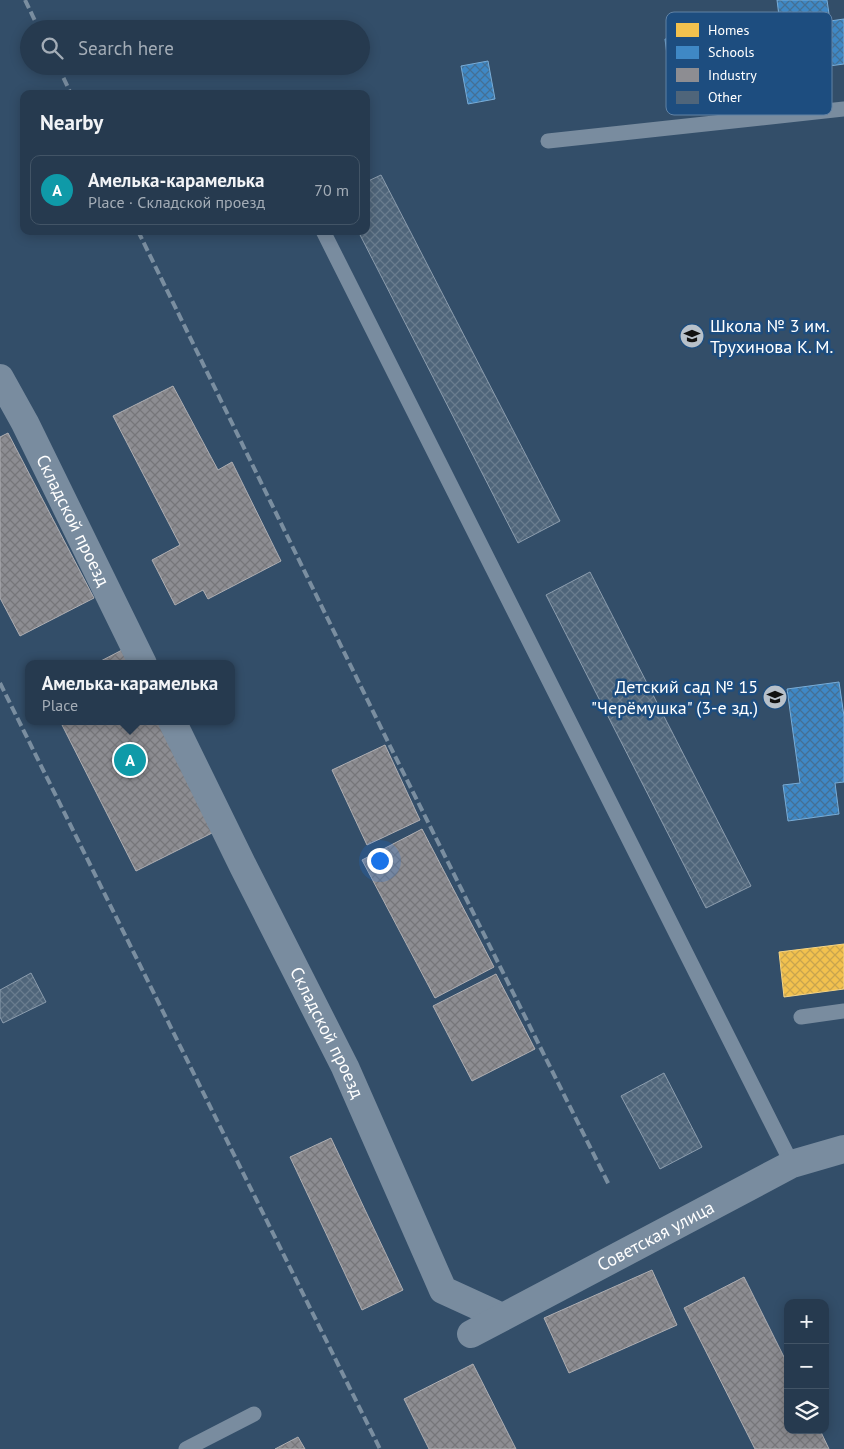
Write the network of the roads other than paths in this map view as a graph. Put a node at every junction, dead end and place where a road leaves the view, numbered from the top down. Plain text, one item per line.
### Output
1 (788, 115) edge
2 (548, 141) dead end
3 (325, 235) edge
4 (0, 378) edge
5 (142, 660) edge
6 (174, 725) edge
7 (844, 1011) edge
8 (801, 1017) dead end
9 (844, 1149) edge
10 (792, 1164) junction
11 (502, 1318) junction
12 (471, 1334) dead end
13 (254, 1414) dead end
14 (186, 1449) edge

1 - 2 lane
3 - 10 lane
4 - 5 street, Складской проезд
6 - 11 street, Складской проезд
7 - 8 lane
9 - 10 street, Советская улица
10 - 11 street, Советская улица
11 - 12 street, Советская улица
13 - 14 lane

